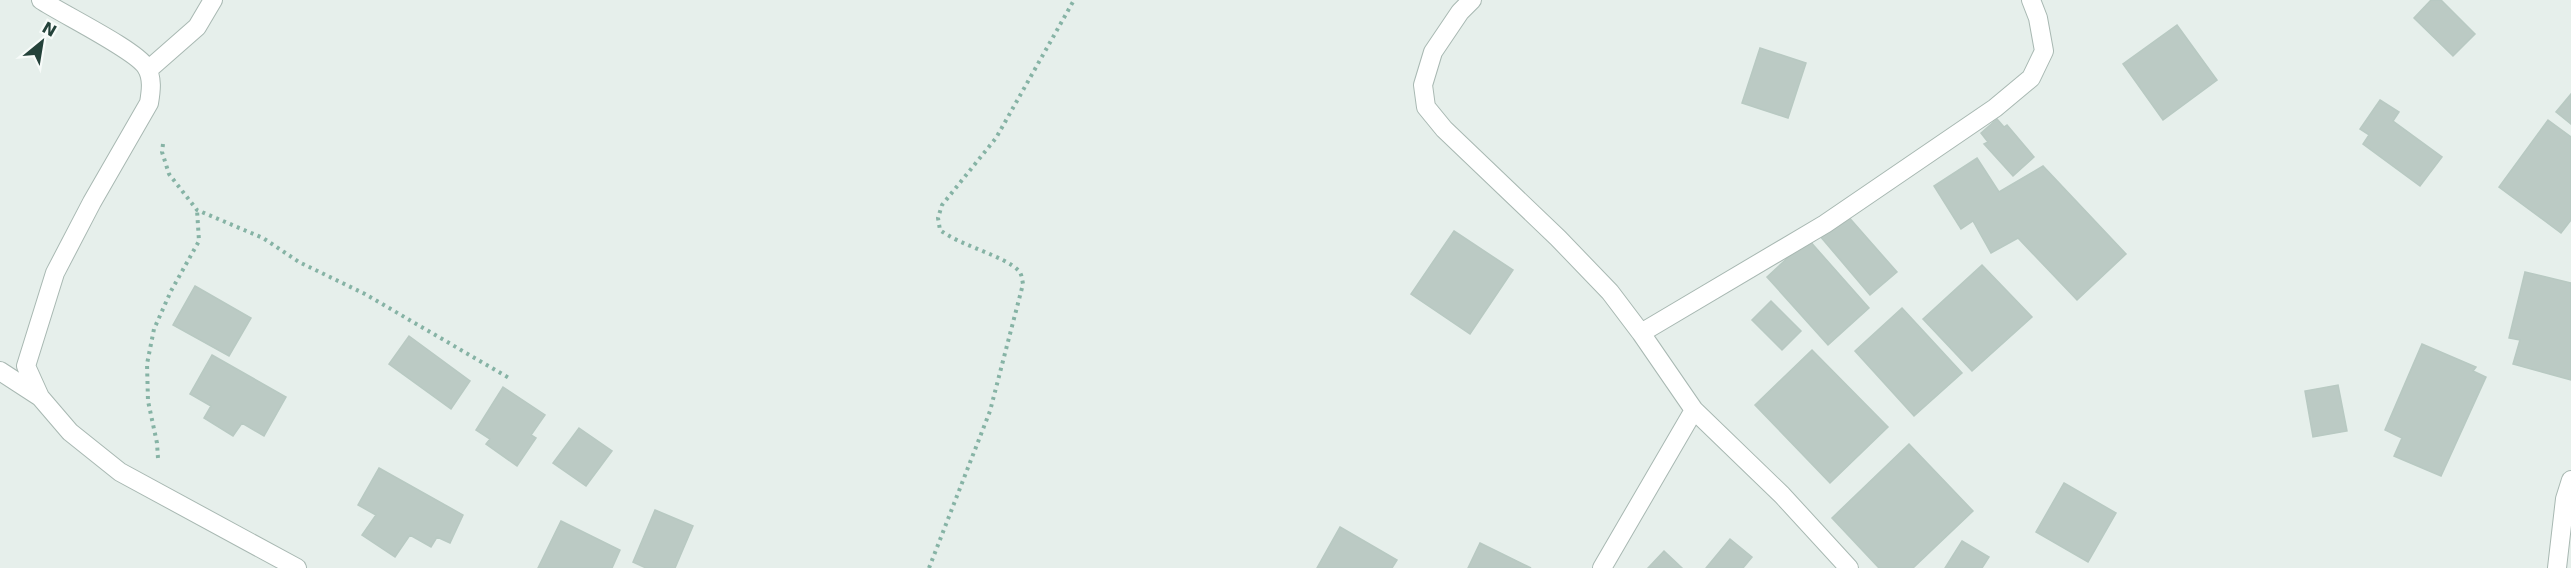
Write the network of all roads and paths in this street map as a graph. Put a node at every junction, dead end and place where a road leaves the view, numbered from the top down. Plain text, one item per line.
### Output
1 (40, 0) edge
2 (213, 0) edge
3 (1074, 0) edge
4 (1472, 0) edge
5 (2031, 0) edge
6 (148, 70) junction
7 (164, 139) dead end
8 (197, 210) junction
9 (1641, 333) junction
10 (0, 371) edge
11 (509, 378) dead end
12 (40, 397) junction
13 (1694, 410) junction
14 (2571, 480) edge
15 (159, 494) junction
16 (297, 568) edge
17 (929, 568) edge
18 (1602, 568) edge
19 (1849, 568) edge
20 (2556, 568) edge

1 - 6 street
2 - 6 street
3 - 17 path
4 - 9 street
5 - 9 street
6 - 12 street
7 - 8 path
8 - 11 path
8 - 15 path
9 - 13 street
10 - 12 street
12 - 15 street
13 - 18 street
13 - 19 street
14 - 20 street
15 - 16 street

